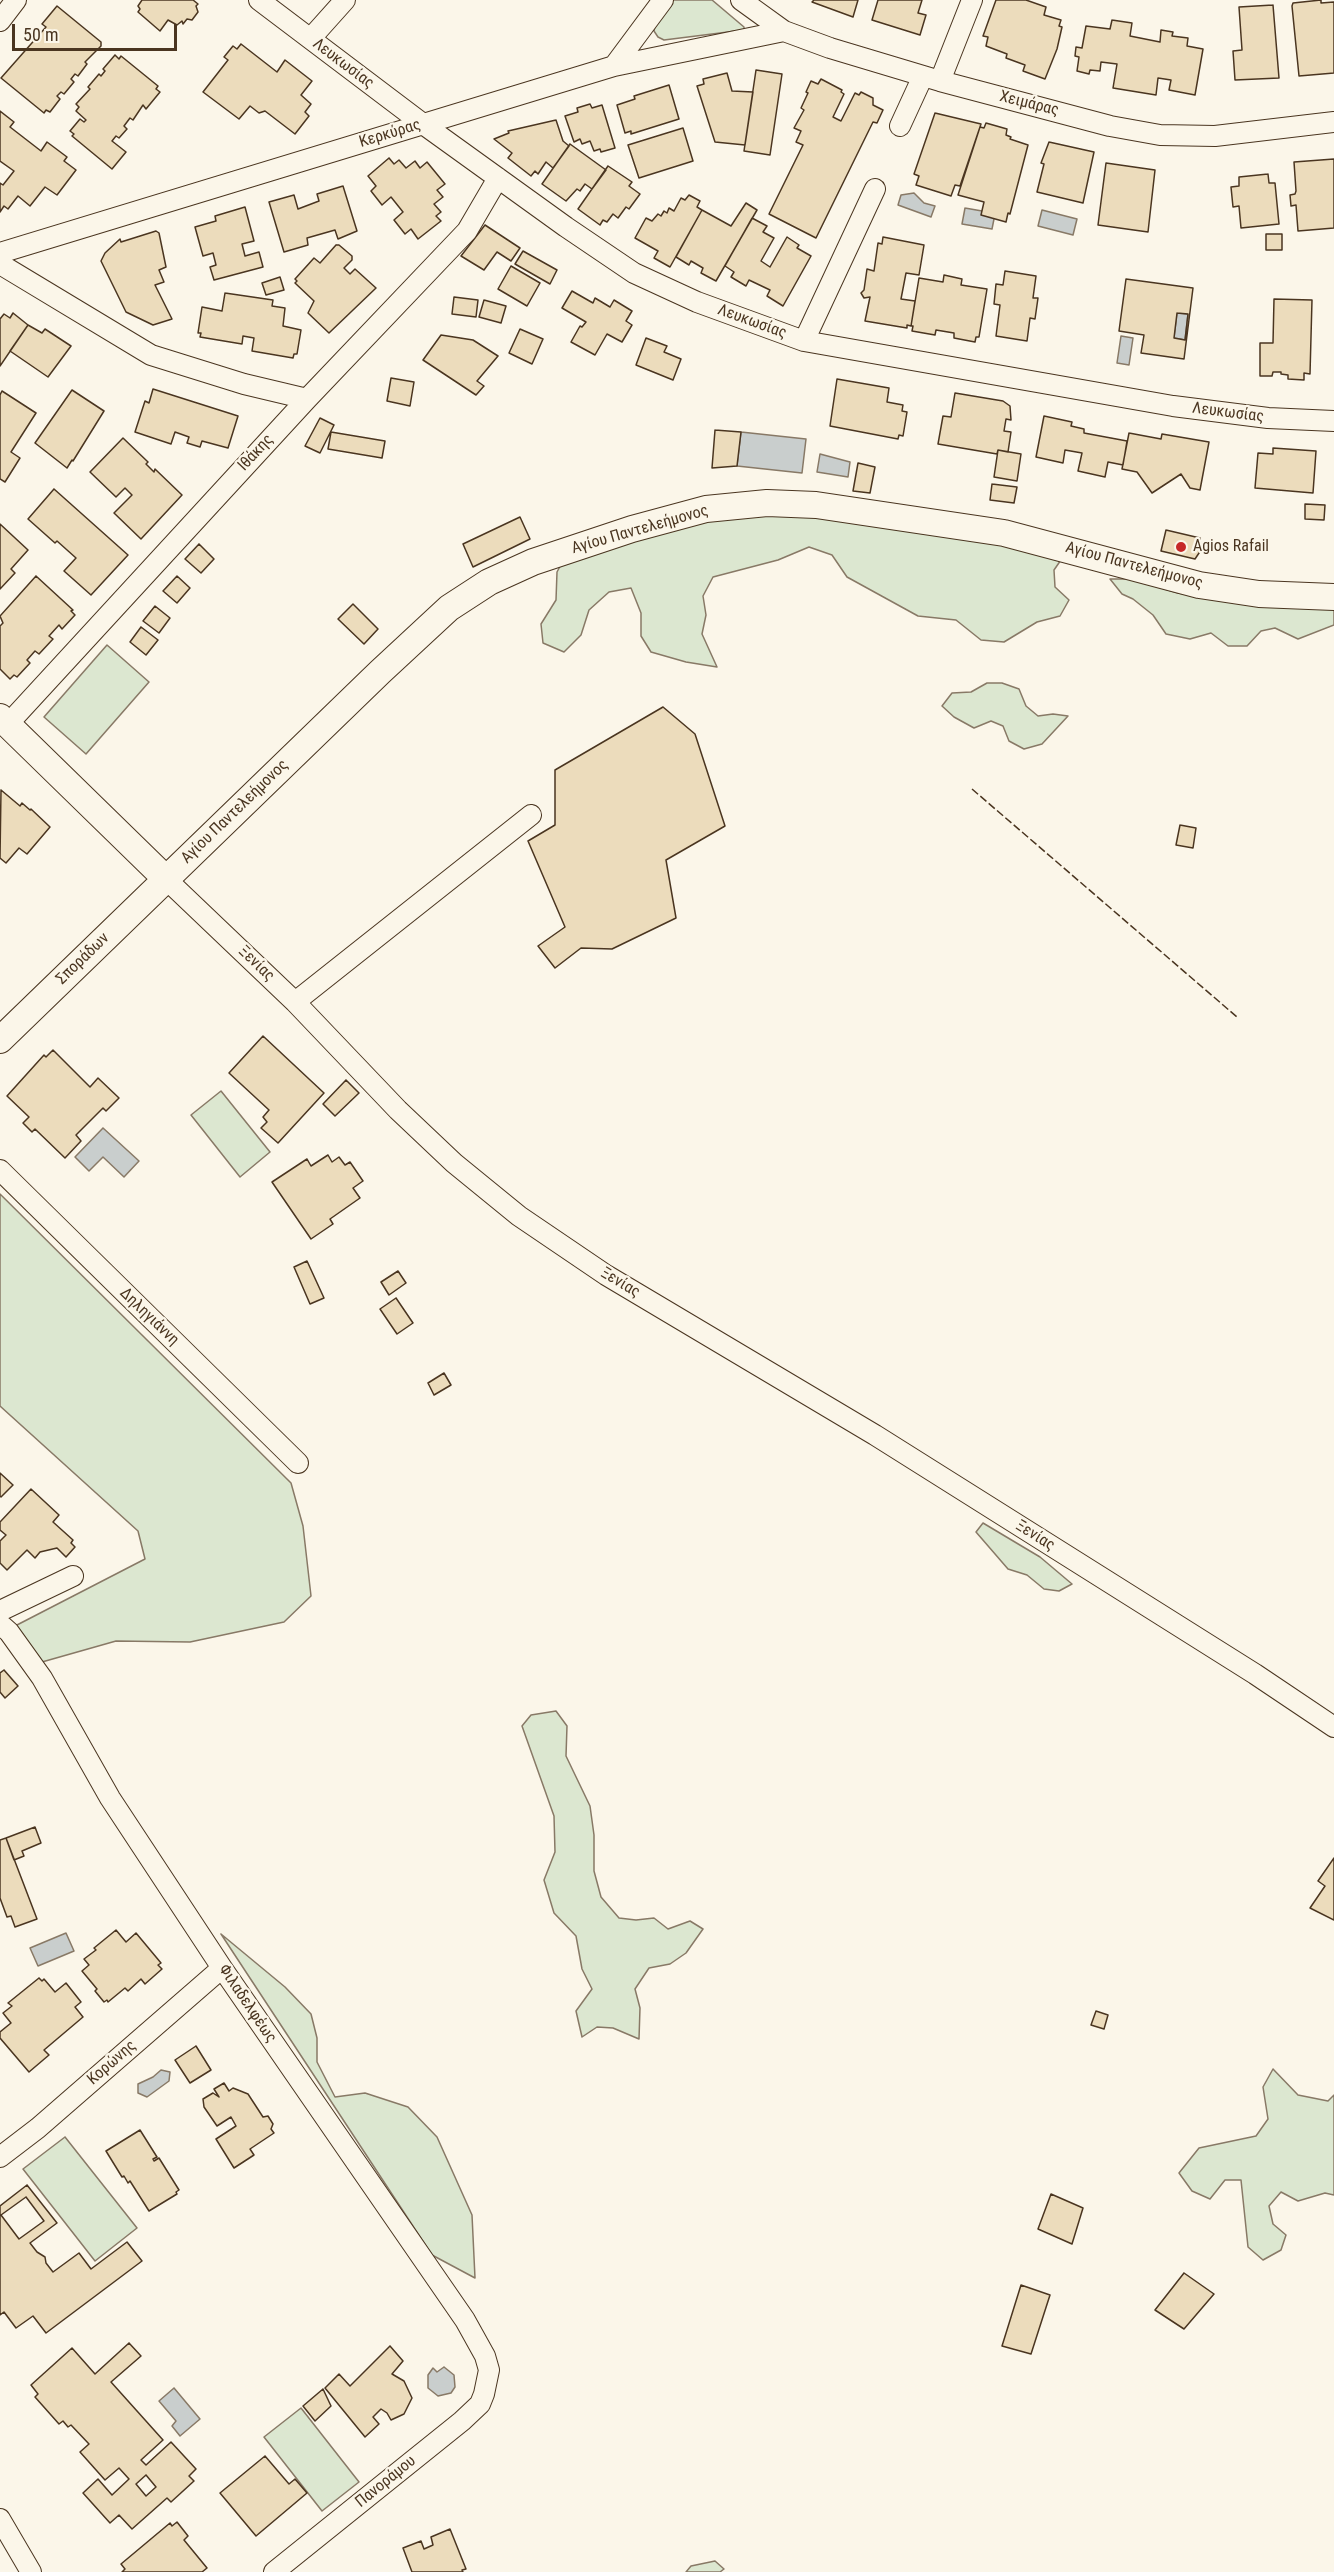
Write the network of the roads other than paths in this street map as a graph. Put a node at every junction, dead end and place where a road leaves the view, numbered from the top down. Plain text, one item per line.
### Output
1 (16, 0) edge
2 (259, 0) edge
3 (345, 0) edge
4 (663, 0) edge
5 (741, 0) edge
6 (972, 0) edge
7 (0, 21) edge
8 (784, 31) junction
9 (311, 39) junction
10 (614, 66) junction
11 (932, 79) junction
12 (1334, 122) edge
13 (423, 124) junction
14 (900, 126) dead end
15 (498, 178) junction
16 (875, 189) dead end
17 (0, 253) edge
18 (0, 264) edge
19 (804, 341) junction
20 (307, 399) junction
21 (1334, 421) edge
22 (1334, 597) edge
23 (4, 721) edge
24 (531, 815) dead end
25 (166, 879) junction
26 (296, 1002) junction
27 (0, 1040) edge
28 (0, 1170) edge
29 (298, 1463) dead end
30 (73, 1576) dead end
31 (0, 1611) edge
32 (0, 1624) edge
33 (1334, 1727) edge
34 (222, 1968) junction
35 (0, 2157) edge
36 (487, 2383) joint
37 (0, 2519) edge
38 (31, 2572) edge
39 (274, 2572) edge

1 - 7 street
2 - 9 street, Λευκωσίας
3 - 9 street
4 - 10 street
5 - 8 street, Χειμάρας
6 - 11 street
8 - 10 street, Κερκύρας
8 - 11 street, Χειμάρας
9 - 13 street, Λευκωσίας
10 - 13 street, Κερκύρας
11 - 12 street, Χειμάρας
11 - 14 street
13 - 15 street, Λευκωσίας
13 - 17 street, Κερκύρας
15 - 19 street, Λευκωσίας
15 - 20 street, Ιθάκης
16 - 19 street
18 - 20 street
19 - 21 street, Λευκωσίας
20 - 23 street, Ιθάκης
22 - 25 street, Αγίου Παντελεήμονος
23 - 25 street, Ξενίας
24 - 26 street
25 - 26 street, Ξενίας
25 - 27 street, Σποράδων
26 - 33 street, Ξενίας
28 - 29 street, Δηληγιάννη
30 - 31 street
32 - 34 street, Φιλαδελφέως
34 - 35 street, Κορώνης
34 - 36 street, Φιλαδελφέως
36 - 39 street, Πανοράμου
37 - 38 street

